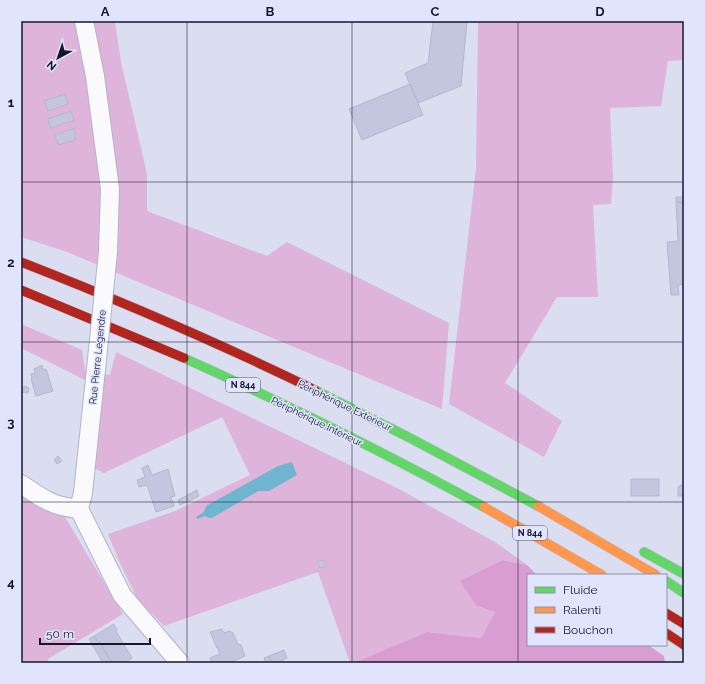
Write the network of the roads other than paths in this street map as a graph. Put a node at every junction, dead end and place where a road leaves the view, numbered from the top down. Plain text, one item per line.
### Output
1 (84, 21) edge
2 (21, 262) edge
3 (21, 290) edge
4 (21, 484) edge
5 (79, 509) junction
6 (583, 532) junction
7 (606, 534) dead end
8 (638, 549) dead end
9 (599, 574) edge
10 (654, 574) edge
11 (684, 574) edge
12 (667, 582) edge
13 (684, 592) edge
14 (667, 614) edge
15 (684, 624) edge
16 (667, 633) edge
17 (684, 645) edge
18 (180, 663) edge

1 - 5 street, Rue Pierre Legendre, bridge
2 - 6 highway, Périphérique Extérieur / N 844
3 - 9 highway, Périphérique Intérieur / N 844
4 - 5 street
5 - 18 street
6 - 7 highway
6 - 10 highway, Périphérique Extérieur / N 844
8 - 11 highway
12 - 13 highway
14 - 15 highway
16 - 17 highway

